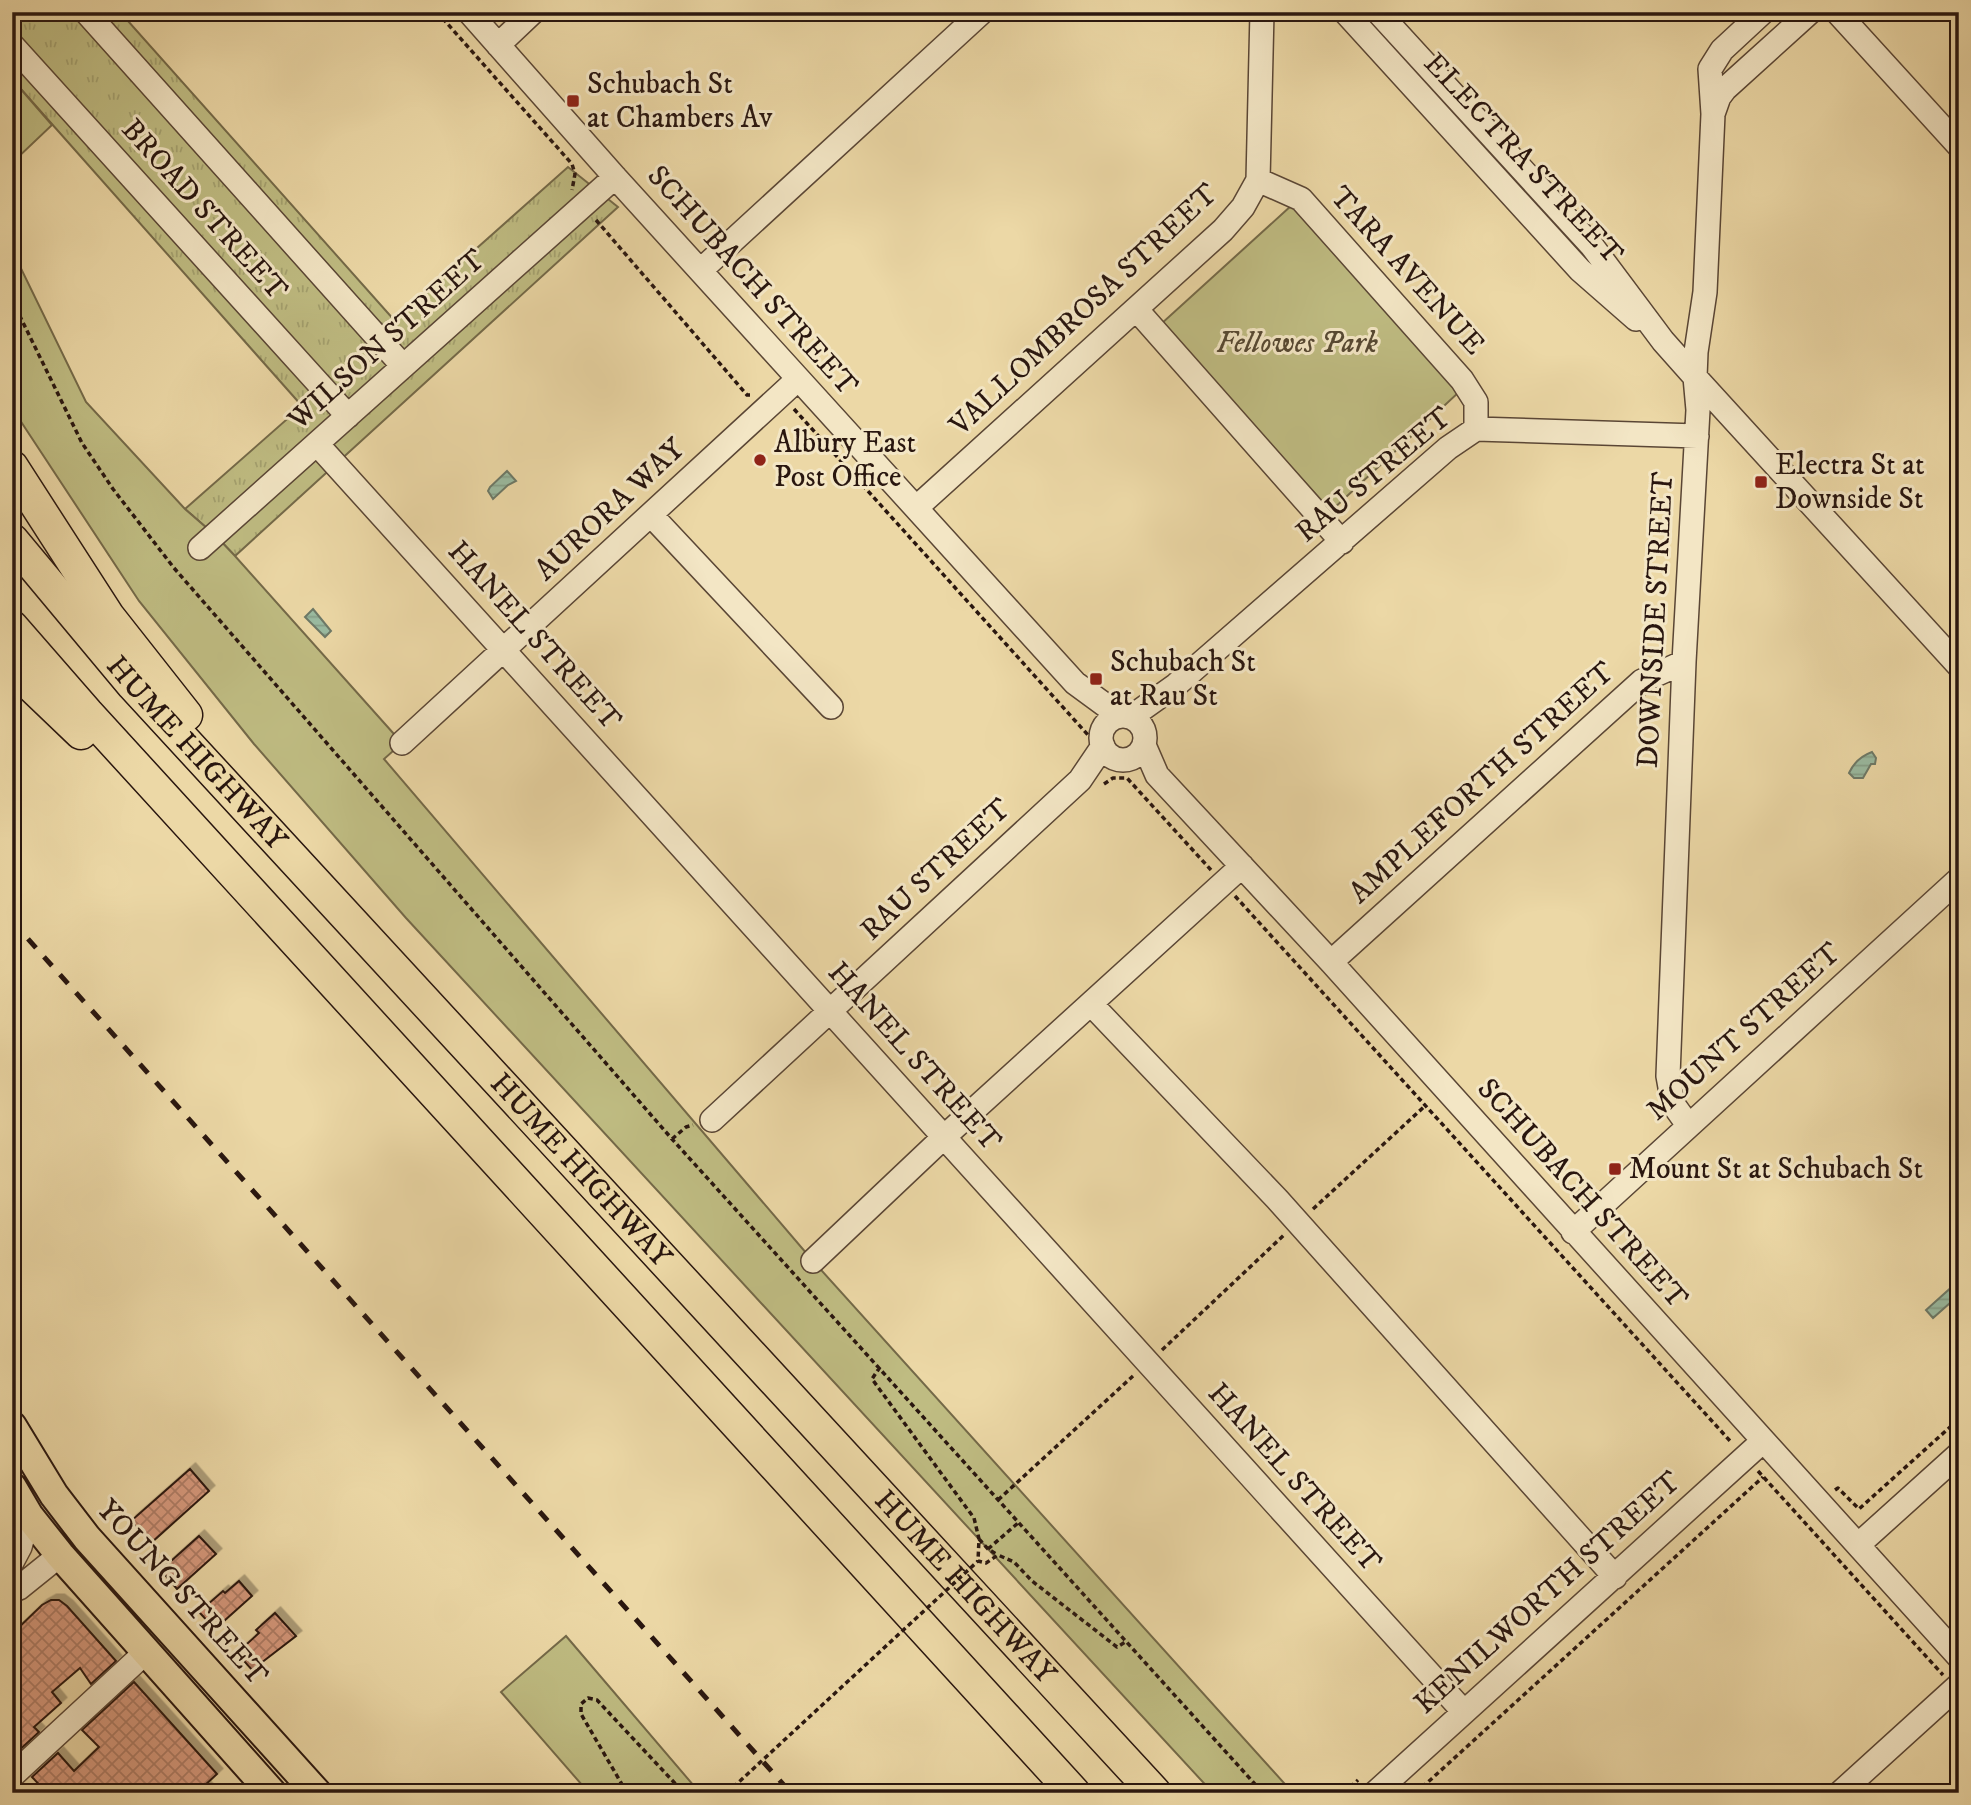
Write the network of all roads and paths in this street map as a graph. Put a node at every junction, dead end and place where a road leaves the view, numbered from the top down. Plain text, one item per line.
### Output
1 (468, 12) edge
2 (533, 12) edge
3 (982, 12) edge
4 (1262, 12) edge
5 (1345, 12) edge
6 (1378, 12) edge
7 (1763, 12) edge
8 (1810, 12) edge
9 (1837, 12) edge
10 (87, 13) edge
11 (12, 45) edge
12 (498, 45) junction
13 (1713, 114) junction
14 (1959, 146) edge
15 (615, 177) junction
16 (1258, 180) junction
17 (701, 270) junction
18 (12, 300) edge
19 (1136, 309) junction
20 (1663, 341) junction
21 (403, 366) junction
22 (1695, 377) junction
23 (798, 379) junction
24 (348, 416) junction
25 (1476, 429) junction
26 (1697, 436) junction
27 (317, 444) junction
28 (12, 467) edge
29 (916, 508) junction
30 (651, 515) junction
31 (12, 540) edge
32 (1342, 541) junction
33 (200, 548) dead end
34 (12, 626) edge
35 (504, 650) junction
36 (1684, 662) junction
37 (1959, 666) edge
38 (12, 667) edge
39 (831, 707) dead end
40 (1124, 738) junction
41 (402, 743) dead end
42 (1090, 784) junction
43 (1242, 866) junction
44 (305, 873) junction
45 (1959, 879) edge
46 (1224, 884) junction
47 (1331, 962) junction
48 (323, 968) junction
49 (1091, 1004) junction
50 (832, 1011) junction
51 (1445, 1089) junction
52 (1426, 1105) junction
53 (712, 1120) joint
54 (1688, 1125) junction
55 (944, 1137) junction
56 (672, 1139) junction
57 (1297, 1223) junction
58 (1573, 1232) junction
59 (813, 1261) dead end
60 (880, 1367) junction
61 (1959, 1419) edge
62 (12, 1426) edge
63 (1763, 1441) junction
64 (1959, 1454) edge
65 (1745, 1457) junction
66 (1763, 1476) junction
67 (12, 1487) edge
68 (1821, 1505) junction
69 (65, 1511) junction
70 (29, 1516) junction
71 (1803, 1521) junction
72 (1018, 1522) junction
73 (979, 1539) junction
74 (1858, 1545) junction
75 (988, 1549) junction
76 (60, 1555) junction
77 (998, 1555) junction
78 (978, 1561) junction
79 (12, 1562) edge
80 (1615, 1577) junction
81 (12, 1591) edge
82 (1127, 1641) junction
83 (146, 1652) junction
84 (1959, 1657) edge
85 (1957, 1687) edge
86 (1464, 1712) junction
87 (12, 1776) edge
88 (272, 1793) edge
89 (317, 1793) edge
90 (627, 1793) edge
91 (684, 1793) edge
92 (727, 1793) edge
93 (1074, 1793) edge
94 (1155, 1793) edge
95 (1263, 1793) edge
96 (1375, 1793) edge
97 (1416, 1793) edge
98 (1840, 1793) edge

1 - 12 street, SCHUBACH STREET
2 - 12 street
3 - 17 street
4 - 16 street, VALLOMBROSA STREET
5 - 20 street, ELECTRA STREET
6 - 20 street, ELECTRA STREET
7 - 13 street, DOWNSIDE STREET
8 - 13 street, DOWNSIDE STREET
9 - 14 street
10 - 21 street, BROAD STREET
11 - 24 street, BROAD STREET
12 - 15 street, SCHUBACH STREET
13 - 22 street, DOWNSIDE STREET
15 - 17 street, SCHUBACH STREET
15 - 21 street, WILSON STREET
16 - 19 street, VALLOMBROSA STREET
16 - 25 street, TARA AVENUE
17 - 23 street, SCHUBACH STREET
18 - 56 path
19 - 29 street, VALLOMBROSA STREET
19 - 32 street
20 - 22 street, ELECTRA STREET
21 - 24 street, WILSON STREET
22 - 26 street, DOWNSIDE STREET
22 - 37 street, ELECTRA STREET
23 - 29 street, SCHUBACH STREET
23 - 30 street, AURORA WAY
24 - 27 street, WILSON STREET
25 - 26 street, RAU STREET
25 - 32 street, RAU STREET
26 - 36 street, DOWNSIDE STREET
27 - 33 street, WILSON STREET
27 - 35 street, HANEL STREET
28 - 44 highway
29 - 40 street, SCHUBACH STREET
30 - 35 street, AURORA WAY
30 - 39 street
31 - 44 highway, HUME HIGHWAY
32 - 40 street, RAU STREET
34 - 48 highway, HUME HIGHWAY
35 - 41 street, AURORA WAY
35 - 50 street, HANEL STREET
36 - 47 street, AMPLEFORTH STREET
36 - 54 street, DOWNSIDE STREET
38 - 48 highway
40 - 42 street, RAU STREET
40 - 43 street, SCHUBACH STREET
42 - 46 path
42 - 50 street, RAU STREET
43 - 46 street
43 - 47 street, SCHUBACH STREET
44 - 94 highway, HUME HIGHWAY
45 - 54 street, MOUNT STREET
46 - 49 street
46 - 52 path
47 - 51 street, SCHUBACH STREET
48 - 93 highway, HUME HIGHWAY
49 - 55 street
49 - 57 street
50 - 53 street, RAU STREET
50 - 55 street, HANEL STREET
51 - 52 path
51 - 58 street, SCHUBACH STREET
52 - 57 path
52 - 65 path
53 - 56 path
54 - 58 street, MOUNT STREET
55 - 59 street
55 - 86 street, HANEL STREET
56 - 60 path
57 - 80 street
58 - 63 street, SCHUBACH STREET
60 - 72 path
60 - 73 path
61 - 68 path
62 - 69 main road, YOUNG STREET
63 - 65 street, KENILWORTH STREET
63 - 68 street, SCHUBACH STREET
64 - 74 street
65 - 66 path
65 - 80 street, KENILWORTH STREET
66 - 71 path
66 - 97 path
67 - 70 main road
68 - 71 path
68 - 74 street, SCHUBACH STREET
69 - 76 main road
69 - 89 main road, YOUNG STREET
70 - 76 main road
70 - 79 street
71 - 85 path
72 - 75 path
72 - 82 path
73 - 75 path
73 - 78 path
74 - 84 street, SCHUBACH STREET
75 - 77 path
76 - 81 street
76 - 83 main road
77 - 78 path
77 - 82 path
78 - 92 path, bridge
80 - 86 street, KENILWORTH STREET
82 - 95 path
83 - 87 street
83 - 88 main road
85 - 98 street
86 - 96 street, KENILWORTH STREET
90 - 91 path

